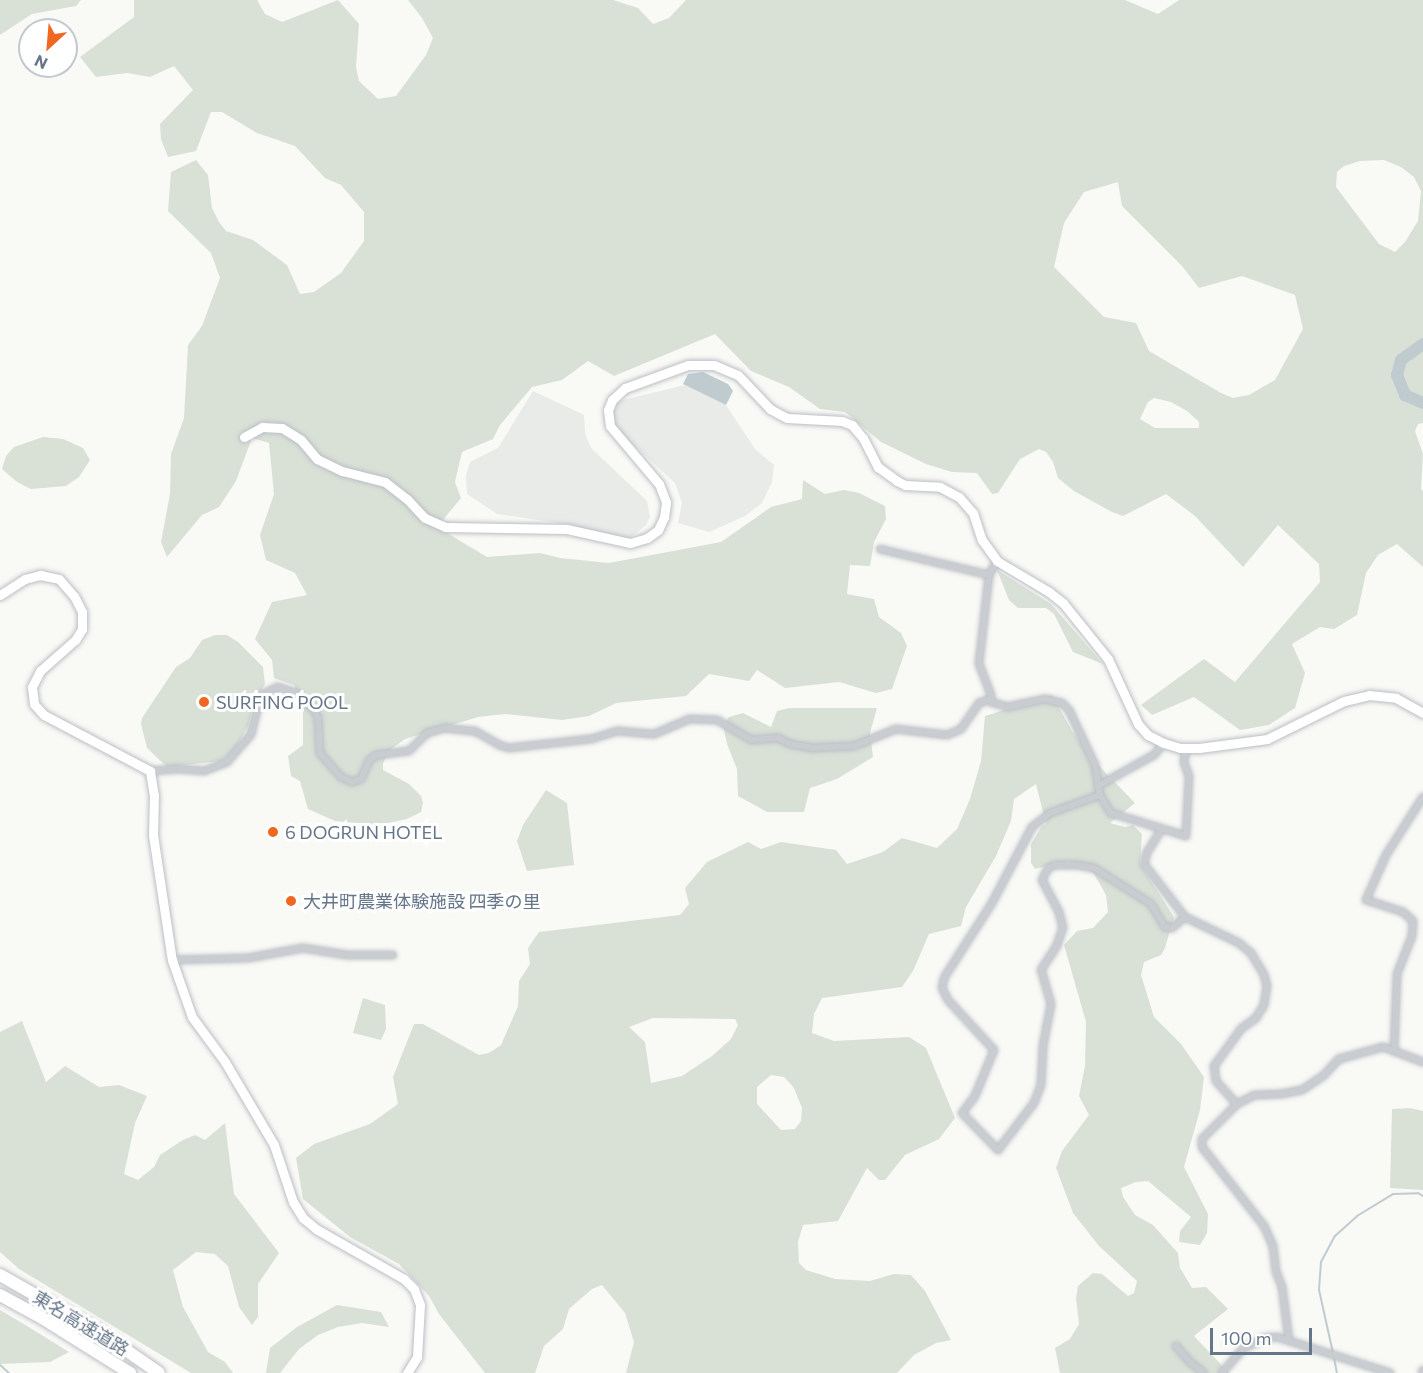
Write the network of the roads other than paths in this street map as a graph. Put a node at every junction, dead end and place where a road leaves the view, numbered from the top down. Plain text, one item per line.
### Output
1 (244, 437) dead end
2 (880, 549) dead end
3 (997, 561) junction
4 (989, 574) junction
5 (0, 595) edge
6 (991, 702) junction
7 (1423, 713) edge
8 (1164, 743) junction
9 (1186, 748) junction
10 (150, 771) junction
11 (1098, 786) junction
12 (1100, 795) junction
13 (1423, 797) edge
14 (1161, 830) junction
15 (1185, 917) junction
16 (393, 955) dead end
17 (171, 960) junction
18 (1394, 1050) junction
19 (1423, 1062) edge
20 (1237, 1104) junction
21 (0, 1275) edge
22 (0, 1295) edge
23 (1289, 1340) junction
24 (1176, 1346) dead end
25 (130, 1373) edge
26 (159, 1373) edge
27 (407, 1373) edge
28 (1204, 1373) edge
29 (1222, 1373) edge
30 (1390, 1373) edge

1 - 3 street
2 - 4 street
3 - 4 street
3 - 8 street
4 - 6 street
5 - 10 street
6 - 10 street
6 - 11 street
7 - 9 street
8 - 9 street
8 - 11 street
9 - 14 street
10 - 17 street
11 - 12 street
12 - 14 street
12 - 15 street
13 - 18 street
14 - 15 street
15 - 20 street
16 - 17 street
17 - 27 street
18 - 19 street
18 - 20 street
20 - 23 street
21 - 26 highway, 東名高速道路
22 - 25 highway, 東名高速道路
23 - 29 street
23 - 30 street
24 - 28 street

